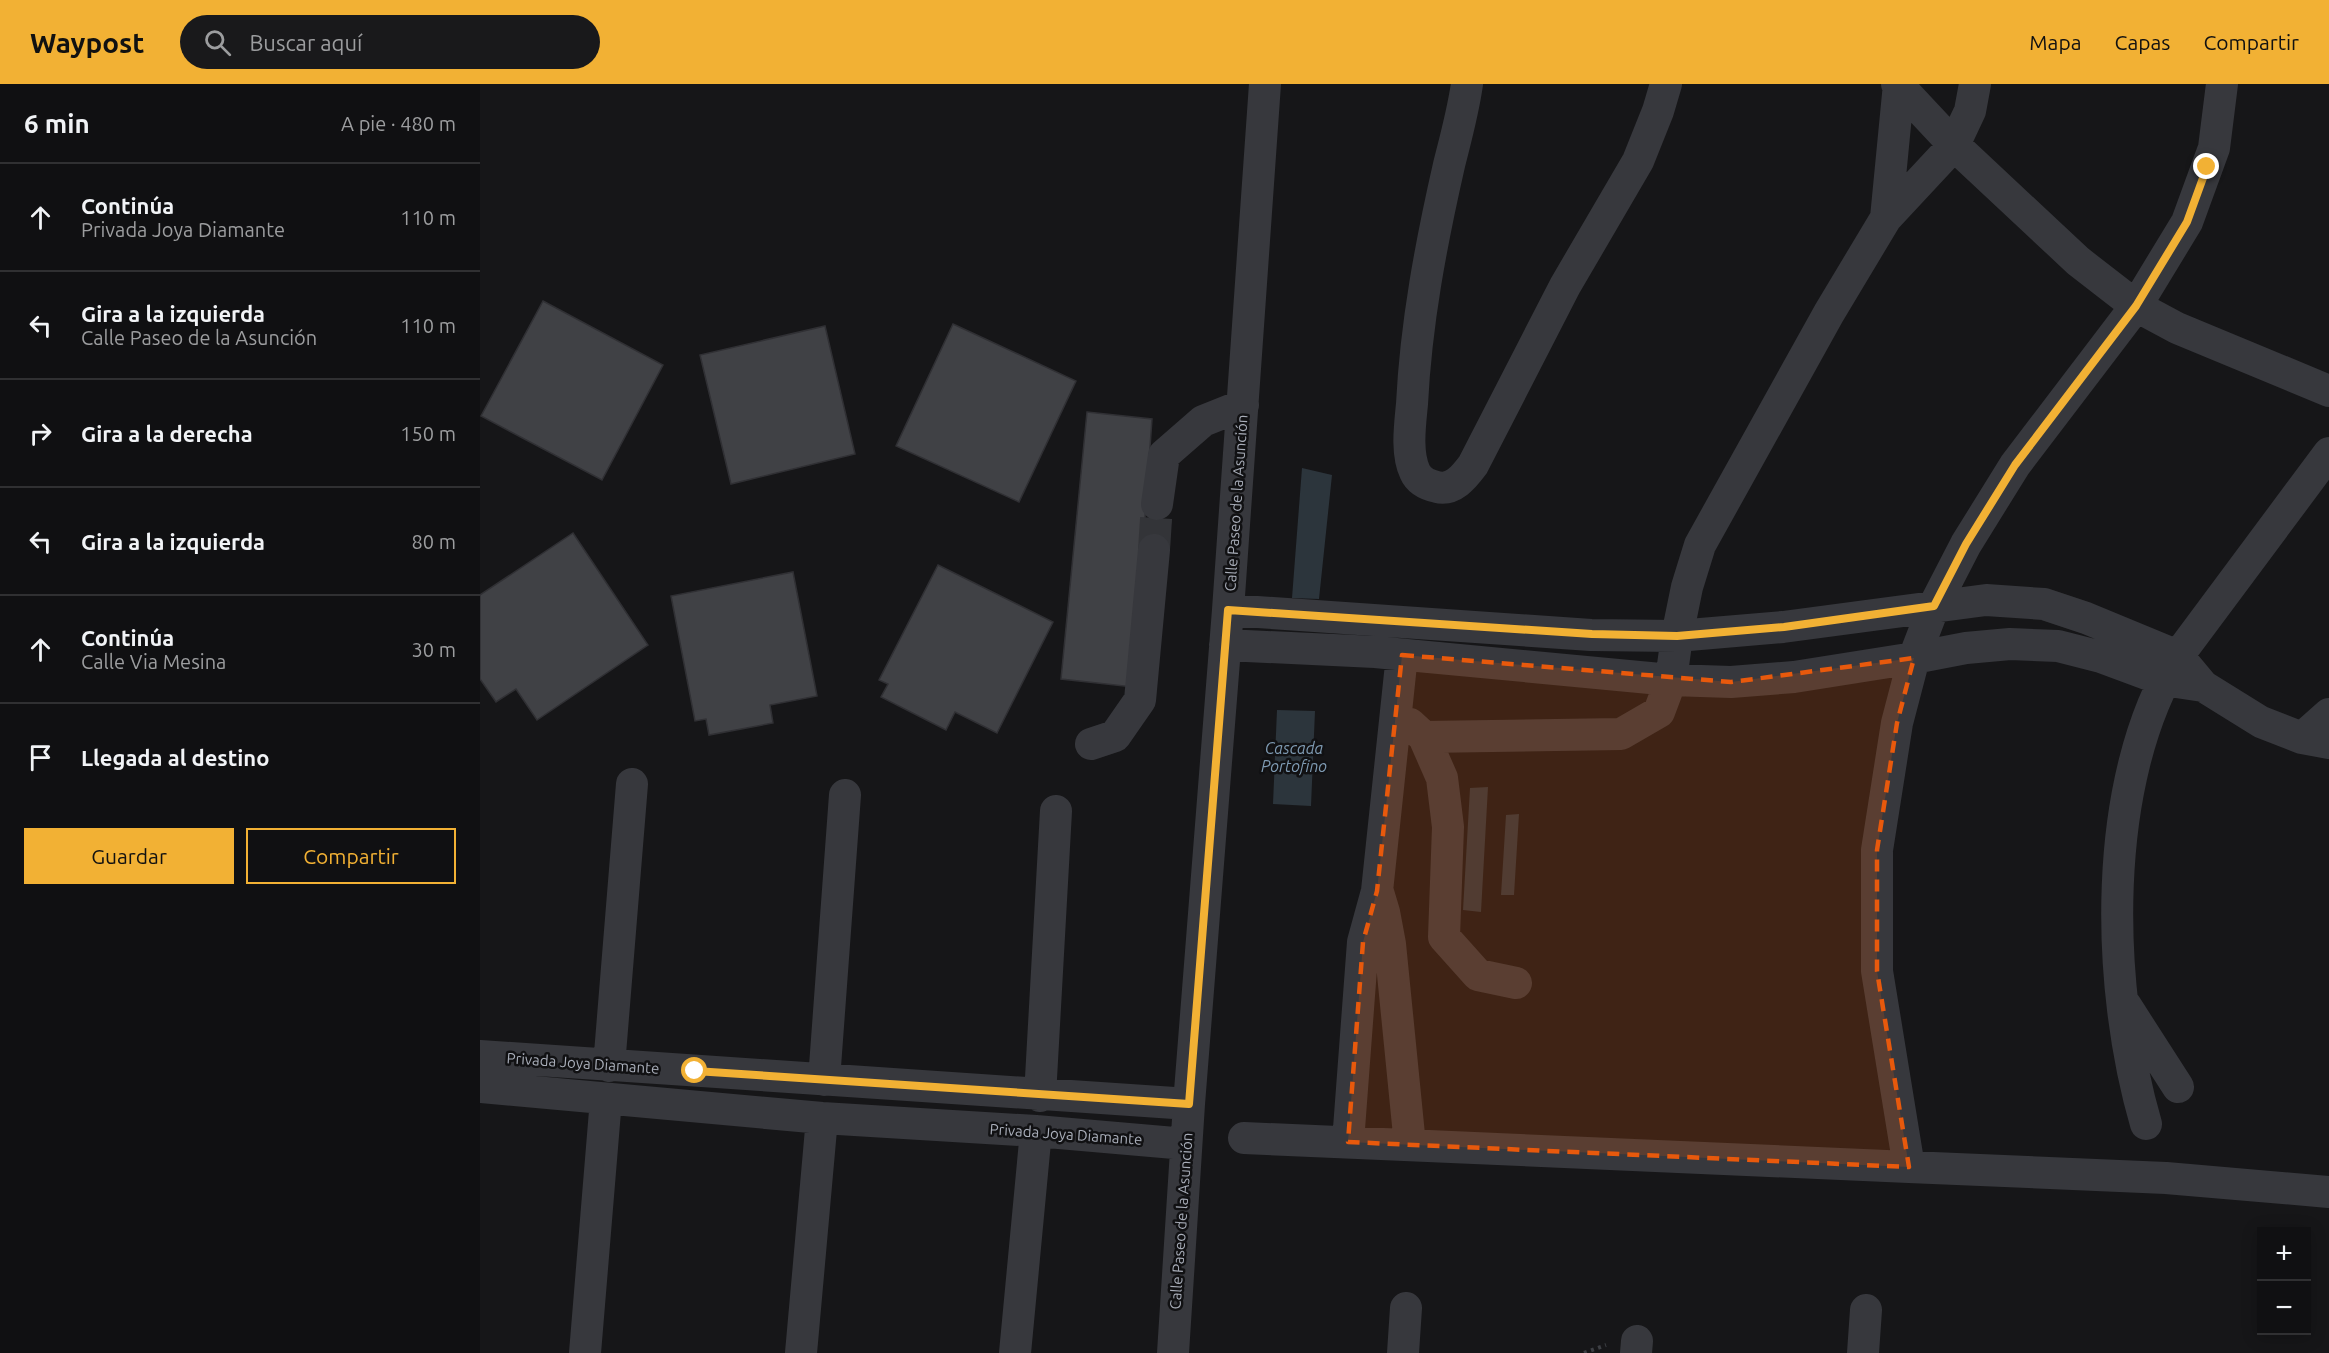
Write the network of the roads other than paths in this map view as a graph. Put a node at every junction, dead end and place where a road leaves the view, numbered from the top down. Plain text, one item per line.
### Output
1 (1265, 84) edge
2 (1467, 84) edge
3 (1666, 84) edge
4 (1975, 84) edge
5 (2222, 84) edge
6 (1898, 85) edge
7 (1954, 145) junction
8 (1886, 218) junction
9 (2136, 306) junction
10 (2329, 391) edge
11 (1243, 405) junction
12 (2329, 453) edge
13 (1157, 504) tunnel mouth
14 (1154, 550) tunnel mouth
15 (1934, 606) junction
16 (1228, 610) junction
17 (1449, 624) junction
18 (1677, 636) junction
19 (1225, 645) junction
20 (1402, 655) junction
21 (1914, 658) junction
22 (1447, 659) junction
23 (2170, 668) junction
24 (1671, 680) junction
25 (1396, 712) junction
26 (2329, 714) edge
27 (1424, 737) junction
28 (2315, 741) edge
29 (1091, 744) dead end
30 (632, 784) dead end
31 (845, 795) dead end
32 (1056, 811) dead end
33 (1377, 891) junction
34 (1516, 983) dead end
35 (2122, 1000) junction
36 (480, 1056) edge
37 (609, 1066) junction
38 (825, 1080) junction
39 (480, 1087) edge
40 (2178, 1087) dead end
41 (1040, 1096) junction
42 (606, 1099) junction
43 (1189, 1104) junction
44 (822, 1118) junction
45 (2146, 1124) dead end
46 (1036, 1131) junction
47 (1244, 1138) dead end
48 (1348, 1142) junction
49 (1186, 1144) junction
50 (1410, 1145) junction
51 (1909, 1167) junction
52 (2329, 1192) edge
53 (1406, 1308) dead end
54 (1866, 1310) dead end
55 (585, 1353) edge
56 (801, 1353) edge
57 (1016, 1353) edge
58 (1173, 1353) edge
59 (1403, 1353) edge
60 (1863, 1353) edge

1 - 11 street, Calle Paseo de la Asunción
2 - 3 street
4 - 7 street
5 - 9 street
6 - 7 street
6 - 8 street
7 - 8 street
7 - 9 street
8 - 18 street
9 - 10 street
9 - 15 street
11 - 13 street
11 - 16 street, Calle Paseo de la Asunción
12 - 23 street
14 - 29 street
15 - 18 street
15 - 21 street
15 - 23 street
16 - 17 street
16 - 19 street, Calle Paseo de la Asunción
17 - 18 street
17 - 22 street
18 - 24 street
19 - 20 street
19 - 43 street, Calle Paseo de la Asunción
20 - 22 street
20 - 25 street
21 - 23 street
21 - 24 street
21 - 51 street
22 - 24 street
23 - 28 street
23 - 35 street
24 - 27 street
25 - 27 street
25 - 33 street
26 - 28 street
27 - 34 street
30 - 37 street
31 - 38 street
32 - 41 street
33 - 48 street
33 - 50 street
35 - 40 street
35 - 45 street
36 - 37 street, Privada Joya Diamante
37 - 38 street, Privada Joya Diamante
38 - 41 street, Privada Joya Diamante
39 - 42 street, Privada Joya Diamante
41 - 43 street, Privada Joya Diamante
42 - 44 street, Privada Joya Diamante
42 - 55 street
43 - 49 street, Calle Paseo de la Asunción
44 - 46 street, Privada Joya Diamante
44 - 56 street
46 - 49 street, Privada Joya Diamante
46 - 57 street
47 - 48 street
48 - 50 street
49 - 58 street, Calle Paseo de la Asunción
50 - 51 street
51 - 52 street
53 - 59 street
54 - 60 street

